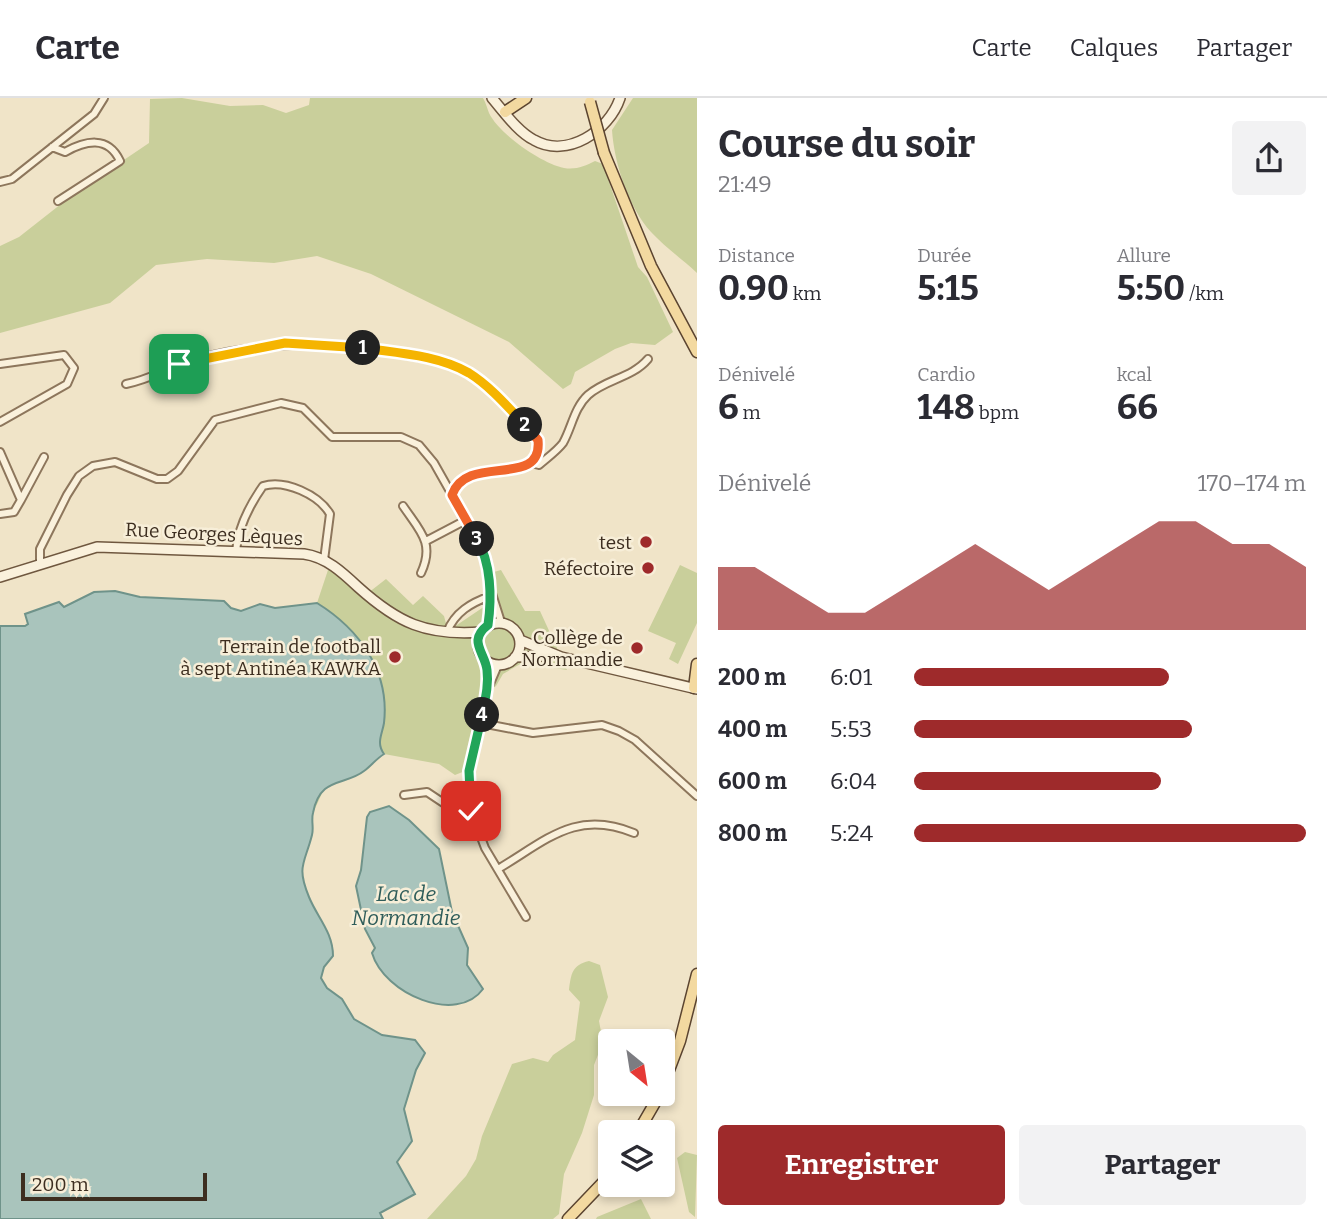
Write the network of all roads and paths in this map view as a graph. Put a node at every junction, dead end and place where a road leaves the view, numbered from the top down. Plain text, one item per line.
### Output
1 (104, 98) edge
2 (492, 98) edge
3 (526, 98) edge
4 (620, 98) edge
5 (590, 99) edge
6 (508, 115) junction
7 (52, 147) junction
8 (0, 182) edge
9 (58, 201) dead end
10 (697, 355) edge
11 (648, 359) dead end
12 (0, 364) edge
13 (126, 384) dead end
14 (0, 422) edge
15 (0, 452) edge
16 (44, 457) dead end
17 (531, 463) junction
18 (452, 495) junction
19 (21, 500) junction
20 (403, 506) dead end
21 (0, 514) edge
22 (466, 520) junction
23 (426, 541) junction
24 (236, 551) junction
25 (324, 560) junction
26 (40, 565) junction
27 (421, 573) dead end
28 (0, 577) edge
29 (489, 584) junction
30 (490, 596) junction
31 (501, 622) junction
32 (484, 628) junction
33 (449, 632) junction
34 (520, 640) junction
35 (477, 647) junction
36 (515, 657) junction
37 (561, 657) junction
38 (486, 661) junction
39 (697, 664) edge
40 (498, 665) junction
41 (695, 688) edge
42 (487, 691) junction
43 (481, 723) junction
44 (404, 796) dead end
45 (697, 796) edge
46 (471, 811) junction
47 (634, 833) dead end
48 (498, 869) junction
49 (526, 917) dead end
50 (697, 974) edge
51 (676, 1052) edge
52 (598, 1188) edge
53 (568, 1219) edge

1 - 7 street
2 - 6 main road
3 - 6 main road
4 - 6 main road
5 - 10 main road, bridge
7 - 8 street
7 - 9 street
11 - 17 street
12 - 14 street
13 - 17 street
15 - 19 street
16 - 19 street
17 - 18 street
18 - 22 street
18 - 26 street
19 - 21 street
20 - 23 street
22 - 23 street
22 - 29 street
23 - 27 street
24 - 25 main road, Rue Georges Lèques
24 - 25 street
24 - 26 main road, Rue Georges Lèques
25 - 33 main road, Rue Georges Lèques
26 - 28 main road, Rue Georges Lèques
29 - 30 street
29 - 31 street
30 - 32 street
30 - 33 street
31 - 32 main road
31 - 34 main road
32 - 33 main road, Rue Georges Lèques
32 - 35 main road
33 - 35 main road, Rue Georges Lèques
34 - 36 main road
34 - 37 main road
35 - 38 main road
36 - 37 main road
36 - 40 main road
37 - 41 main road
38 - 40 main road
38 - 42 street
39 - 41 main road
40 - 42 street
42 - 43 street
43 - 45 street
43 - 46 street
44 - 46 street
46 - 48 street
47 - 48 street
48 - 49 street
50 - 51 main road
52 - 53 main road

